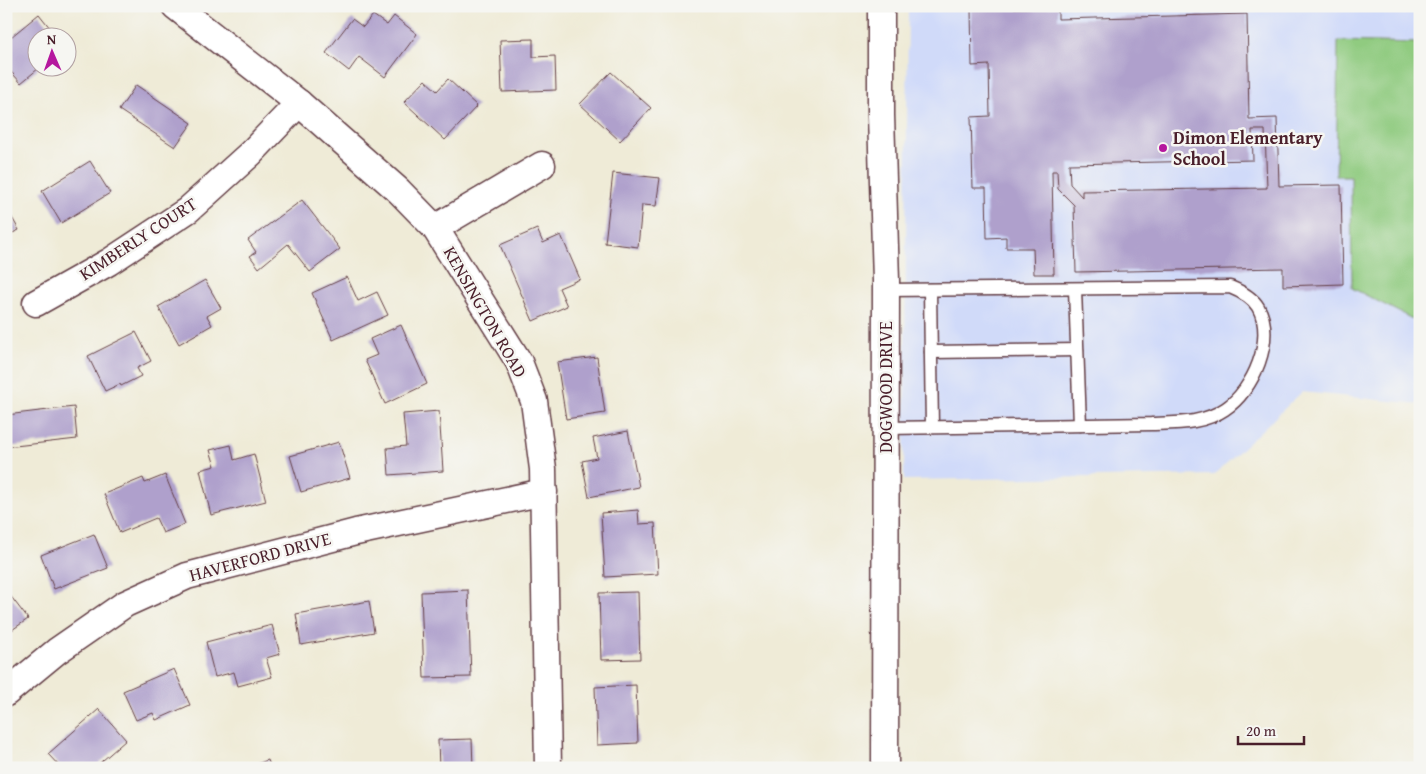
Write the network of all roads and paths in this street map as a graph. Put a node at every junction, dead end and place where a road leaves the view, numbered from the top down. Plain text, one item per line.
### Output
1 (175, 6) edge
2 (881, 6) edge
3 (299, 104) junction
4 (542, 165) dead end
5 (435, 228) junction
6 (1075, 289) junction
7 (886, 290) junction
8 (930, 290) junction
9 (36, 303) dead end
10 (1077, 350) junction
11 (931, 352) junction
12 (1080, 425) junction
13 (932, 427) junction
14 (886, 428) junction
15 (544, 492) junction
16 (6, 694) edge
17 (548, 768) edge
18 (885, 768) edge

1 - 3 street, KENSINGTON ROAD
2 - 7 street, DOGWOOD DRIVE
3 - 5 street, KENSINGTON ROAD
3 - 9 street, KIMBERLY COURT
4 - 5 street
5 - 15 street, KENSINGTON ROAD
6 - 8 lane
6 - 10 lane
6 - 12 lane
7 - 8 lane
7 - 14 street, DOGWOOD DRIVE
8 - 11 lane
10 - 11 lane
10 - 12 lane
11 - 13 lane
12 - 13 lane
13 - 14 lane
14 - 18 street, DOGWOOD DRIVE
15 - 16 street, HAVERFORD DRIVE
15 - 17 street, KENSINGTON ROAD

